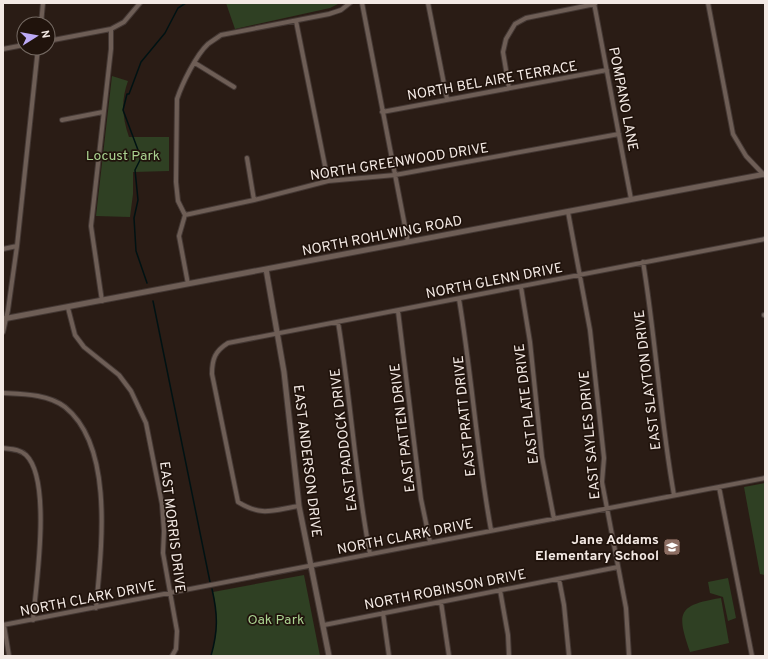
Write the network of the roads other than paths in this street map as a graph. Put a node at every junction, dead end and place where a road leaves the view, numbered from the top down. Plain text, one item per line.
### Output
1 (44, 3) edge
2 (140, 3) edge
3 (350, 3) edge
4 (362, 3) edge
5 (428, 3) edge
6 (708, 3) edge
7 (594, 4) edge
8 (42, 16) edge
9 (296, 21) junction
10 (111, 28) junction
11 (56, 39) edge
12 (16, 47) edge
13 (3, 49) edge
14 (37, 56) edge
15 (195, 63) junction
16 (607, 70) junction
17 (234, 87) dead end
18 (509, 88) junction
19 (447, 100) junction
20 (103, 112) junction
21 (382, 112) junction
22 (62, 120) dead end
23 (619, 134) junction
24 (247, 158) dead end
25 (395, 175) junction
26 (764, 175) edge
27 (328, 181) junction
28 (631, 199) junction
29 (254, 200) junction
30 (568, 212) junction
31 (185, 215) junction
32 (765, 239) edge
33 (408, 242) junction
34 (17, 246) junction
35 (3, 249) edge
36 (643, 262) junction
37 (266, 269) junction
38 (580, 274) junction
39 (188, 284) junction
40 (521, 287) junction
41 (459, 299) junction
42 (102, 301) junction
43 (68, 308) junction
44 (398, 311) junction
45 (4, 319) edge
46 (338, 322) junction
47 (3, 332) edge
48 (277, 334) junction
49 (3, 393) edge
50 (3, 448) edge
51 (765, 478) edge
52 (719, 487) junction
53 (674, 495) junction
54 (299, 506) junction
55 (607, 508) junction
56 (554, 519) junction
57 (491, 530) junction
58 (430, 542) junction
59 (370, 554) junction
60 (310, 565) junction
61 (618, 567) junction
62 (559, 578) junction
63 (500, 590) junction
64 (170, 594) junction
65 (441, 602) junction
66 (96, 608) junction
67 (383, 613) junction
68 (33, 620) junction
69 (4, 625) edge
70 (324, 625) junction
71 (9, 656) edge
72 (172, 656) edge
73 (329, 656) edge
74 (389, 656) edge
75 (449, 656) edge
76 (509, 656) edge
77 (569, 656) edge
78 (629, 656) edge
79 (752, 656) edge

1 - 8 street
2 - 10 street
3 - 9 street
4 - 21 street
5 - 19 street
6 - 26 street
7 - 16 street, POMPANO LANE
7 - 18 street
9 - 15 street
9 - 27 street
10 - 11 street
10 - 20 street
12 - 13 street
14 - 34 street
15 - 17 street
15 - 31 street
16 - 18 street, NORTH BEL AIRE TERRACE
16 - 23 street, POMPANO LANE
18 - 19 street, NORTH BEL AIRE TERRACE
19 - 21 street, NORTH BEL AIRE TERRACE
20 - 22 street
20 - 42 street
21 - 25 street
23 - 25 street, NORTH GREENWOOD DRIVE
23 - 28 street, POMPANO LANE
24 - 29 street
25 - 27 street, NORTH GREENWOOD DRIVE
25 - 33 street
26 - 28 street, NORTH ROHLWING ROAD
27 - 29 street, NORTH GREENWOOD DRIVE
28 - 30 street, NORTH ROHLWING ROAD
29 - 31 street, NORTH GREENWOOD DRIVE
30 - 33 street, NORTH ROHLWING ROAD
30 - 38 street, EAST SAYLES DRIVE
31 - 39 street
32 - 36 street, NORTH GLENN DRIVE
33 - 37 street, NORTH ROHLWING ROAD
34 - 35 street
34 - 45 street
36 - 38 street, NORTH GLENN DRIVE
36 - 53 street, EAST SLAYTON DRIVE
37 - 39 street, NORTH ROHLWING ROAD
37 - 48 street, EAST ANDERSON DRIVE
38 - 40 street, NORTH GLENN DRIVE
38 - 55 street, EAST SAYLES DRIVE
39 - 42 street, NORTH ROHLWING ROAD
40 - 41 street, NORTH GLENN DRIVE
40 - 56 street, EAST PLATE DRIVE
41 - 44 street, NORTH GLENN DRIVE
41 - 57 street, EAST PRATT DRIVE
42 - 43 street, NORTH ROHLWING ROAD
43 - 45 street, NORTH ROHLWING ROAD
43 - 64 street, EAST MORRIS DRIVE
44 - 46 street, NORTH GLENN DRIVE
44 - 58 street, EAST PATTEN DRIVE
45 - 47 street
46 - 48 street, NORTH GLENN DRIVE
46 - 59 street, EAST PADDOCK DRIVE
48 - 54 street, EAST ANDERSON DRIVE
48 - 54 street, NORTH GLENN DRIVE
49 - 66 street
50 - 68 street
51 - 52 street, NORTH CLARK DRIVE
52 - 53 street, NORTH CLARK DRIVE
52 - 79 street
53 - 55 street, NORTH CLARK DRIVE
54 - 60 street, EAST ANDERSON DRIVE
55 - 56 street, NORTH CLARK DRIVE
55 - 61 street, EAST SAYLES DRIVE
56 - 57 street, NORTH CLARK DRIVE
57 - 58 street, NORTH CLARK DRIVE
58 - 59 street, NORTH CLARK DRIVE
59 - 60 street, NORTH CLARK DRIVE
60 - 64 street, NORTH CLARK DRIVE
60 - 70 street, EAST ANDERSON DRIVE
61 - 62 street, NORTH ROBINSON DRIVE
61 - 78 street, EAST SAYLES DRIVE
62 - 63 street, NORTH ROBINSON DRIVE
62 - 77 street
63 - 65 street, NORTH ROBINSON DRIVE
63 - 76 street
64 - 66 street, NORTH CLARK DRIVE
64 - 72 street, EAST MORRIS DRIVE
65 - 67 street, NORTH ROBINSON DRIVE
65 - 75 street
66 - 68 street, NORTH CLARK DRIVE
67 - 70 street, NORTH ROBINSON DRIVE
67 - 74 street
68 - 69 street, NORTH CLARK DRIVE
69 - 71 street
70 - 73 street, EAST ANDERSON DRIVE

